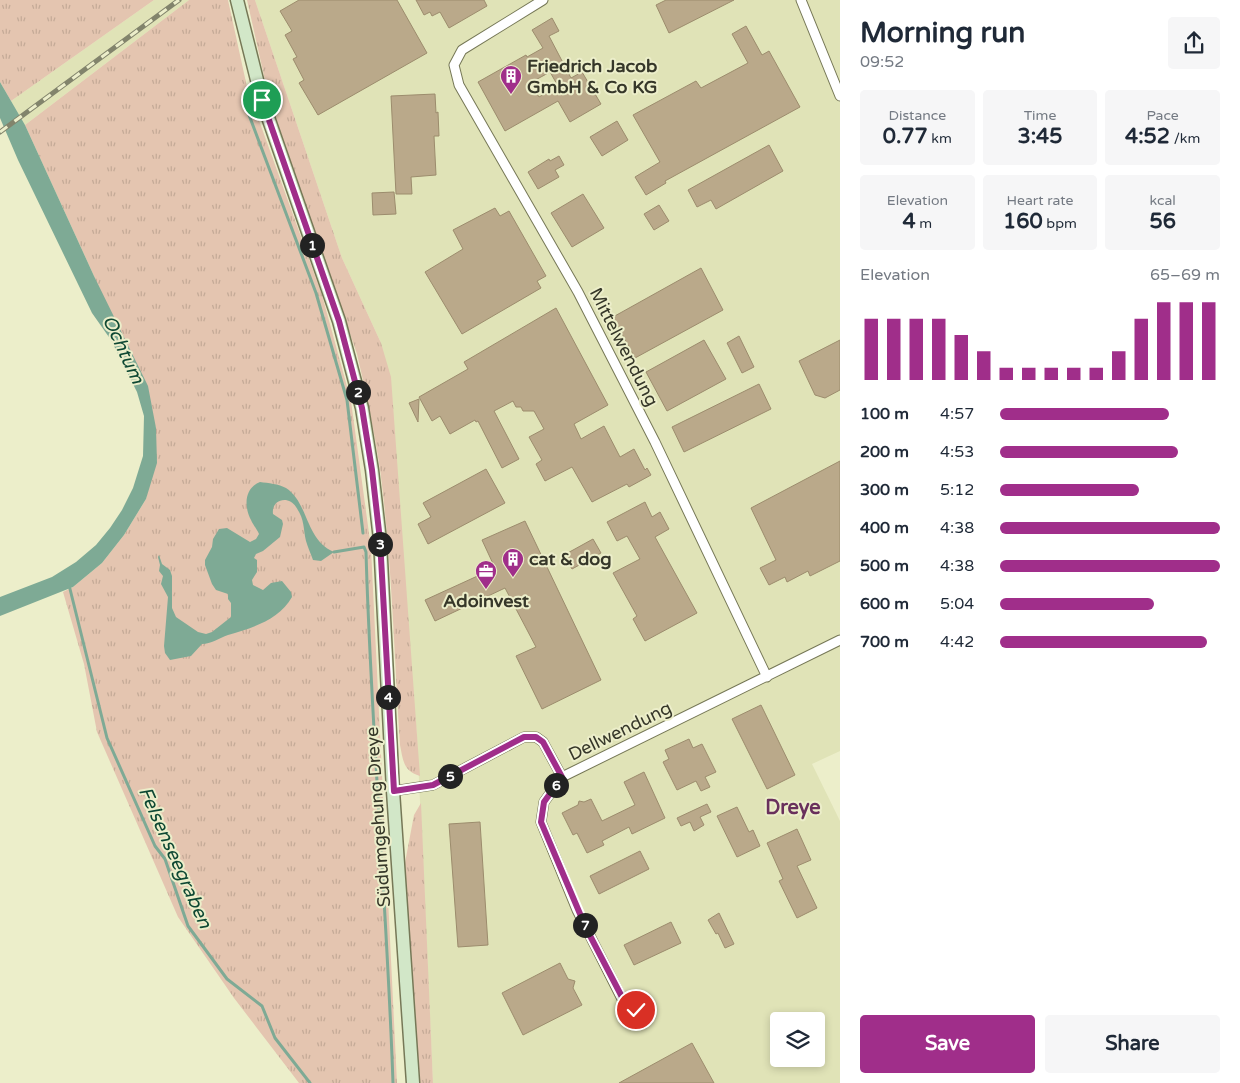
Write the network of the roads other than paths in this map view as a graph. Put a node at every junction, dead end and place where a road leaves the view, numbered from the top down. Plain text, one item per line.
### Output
1 (237, 0) edge
2 (543, 0) edge
3 (801, 0) edge
4 (840, 96) edge
5 (840, 640) edge
6 (767, 677) junction
7 (562, 777) junction
8 (394, 791) junction
9 (636, 1010) dead end
10 (413, 1083) edge

1 - 8 main road, Südumgehung Dreye
2 - 6 street, Mittelwendung
3 - 4 street
5 - 6 street
6 - 7 street, Dellwendung
7 - 8 street
7 - 9 street, Dellwendung
8 - 10 main road, Südumgehung Dreye

